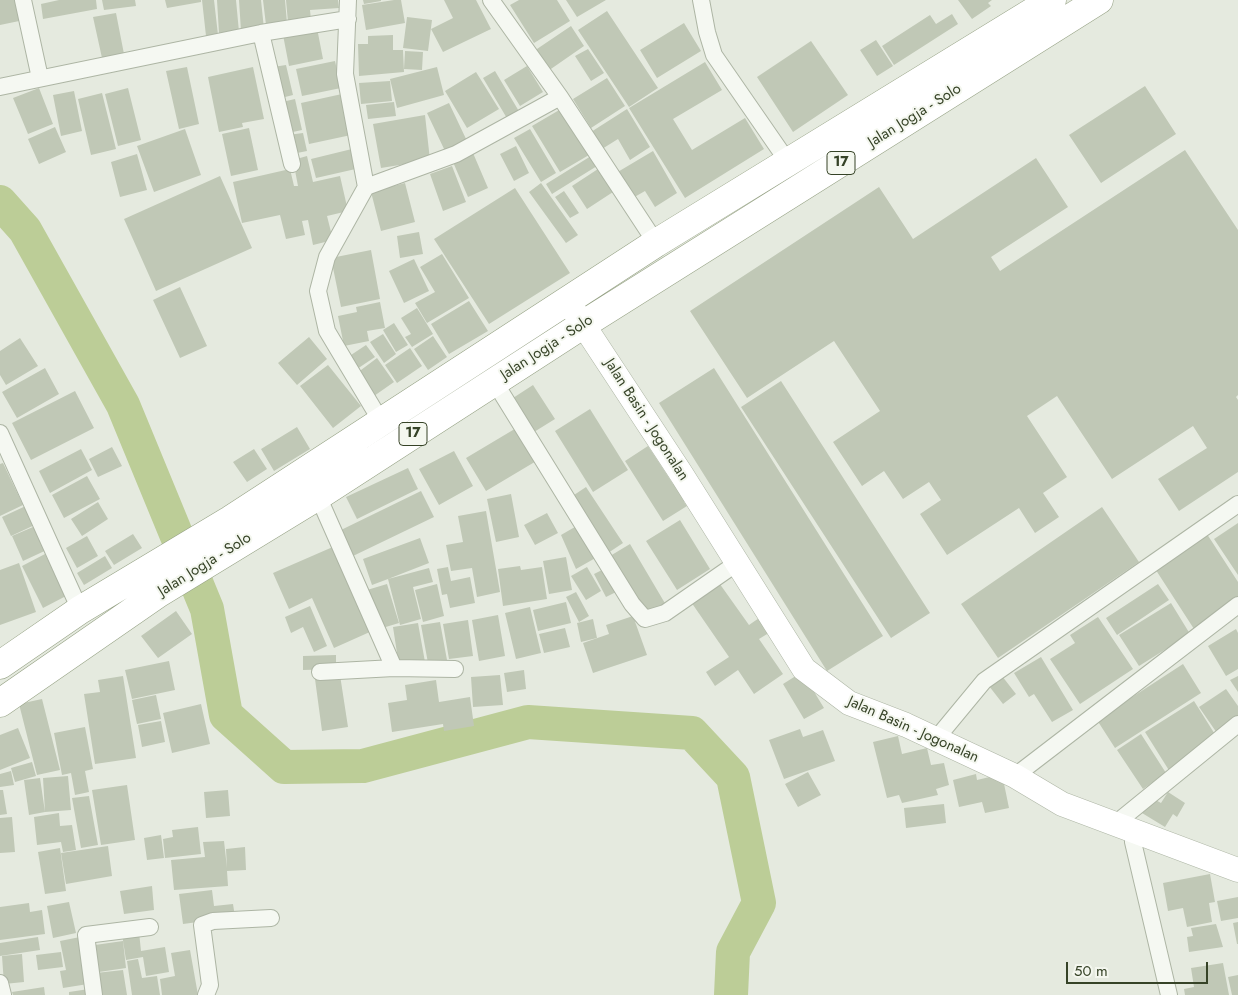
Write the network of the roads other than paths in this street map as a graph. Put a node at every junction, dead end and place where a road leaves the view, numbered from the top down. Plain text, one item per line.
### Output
1 (23, 0) edge
2 (348, 0) edge
3 (491, 0) edge
4 (701, 0) edge
5 (1052, 0) edge
6 (1099, 0) edge
7 (348, 18) junction
8 (262, 33) junction
9 (40, 78) junction
10 (0, 87) edge
11 (560, 97) junction
12 (788, 162) junction
13 (292, 164) dead end
14 (366, 186) junction
15 (656, 244) junction
16 (568, 301) junction
17 (584, 324) junction
18 (494, 381) junction
19 (382, 423) junction
20 (0, 433) edge
21 (318, 496) junction
22 (1238, 504) edge
23 (236, 531) junction
24 (737, 563) junction
25 (155, 582) junction
26 (1238, 605) edge
27 (80, 610) junction
28 (0, 665) edge
29 (394, 668) junction
30 (455, 669) dead end
31 (320, 672) dead end
32 (0, 703) edge
33 (1236, 729) edge
34 (936, 739) junction
35 (1016, 776) junction
36 (1127, 832) junction
37 (1236, 865) edge
38 (272, 918) dead end
39 (150, 927) dead end
40 (0, 984) edge
41 (3, 995) edge
42 (94, 995) edge
43 (206, 995) edge
44 (1169, 995) edge

1 - 9 street
2 - 7 street
3 - 11 street
4 - 12 street
5 - 12 highway, Jalan Jogja - Solo / 17
6 - 17 highway, Jalan Jogja - Solo / 17
7 - 8 street
7 - 14 street
8 - 9 street
8 - 13 street
9 - 10 street
11 - 14 street
11 - 15 street
12 - 15 highway, Jalan Jogja - Solo / 17
14 - 19 street
15 - 16 highway, Jalan Jogja - Solo / 17
16 - 17 main road, Jalan Basin - Jogonalan
16 - 19 highway, Jalan Jogja - Solo / 17
17 - 18 highway, Jalan Jogja - Solo / 17
17 - 24 main road, Jalan Basin - Jogonalan
18 - 21 highway, Jalan Jogja - Solo / 17
18 - 24 street
19 - 23 highway, Jalan Jogja - Solo / 17
20 - 27 street
21 - 23 highway, Jalan Jogja - Solo / 17
21 - 29 street
22 - 34 street
23 - 25 highway, Jalan Jogja - Solo / 17
24 - 34 main road, Jalan Basin - Jogonalan
25 - 27 highway, Jalan Jogja - Solo / 17
25 - 32 highway, Jalan Jogja - Solo / 17
26 - 35 street
27 - 28 highway, Jalan Jogja - Solo / 17
29 - 30 street
29 - 31 street
33 - 36 street
34 - 35 main road, Jalan Basin - Jogonalan
35 - 36 main road, Jalan Basin - Jogonalan
36 - 37 main road, Jalan Basin - Jogonalan
36 - 44 street
38 - 43 street
39 - 42 street
40 - 41 street

